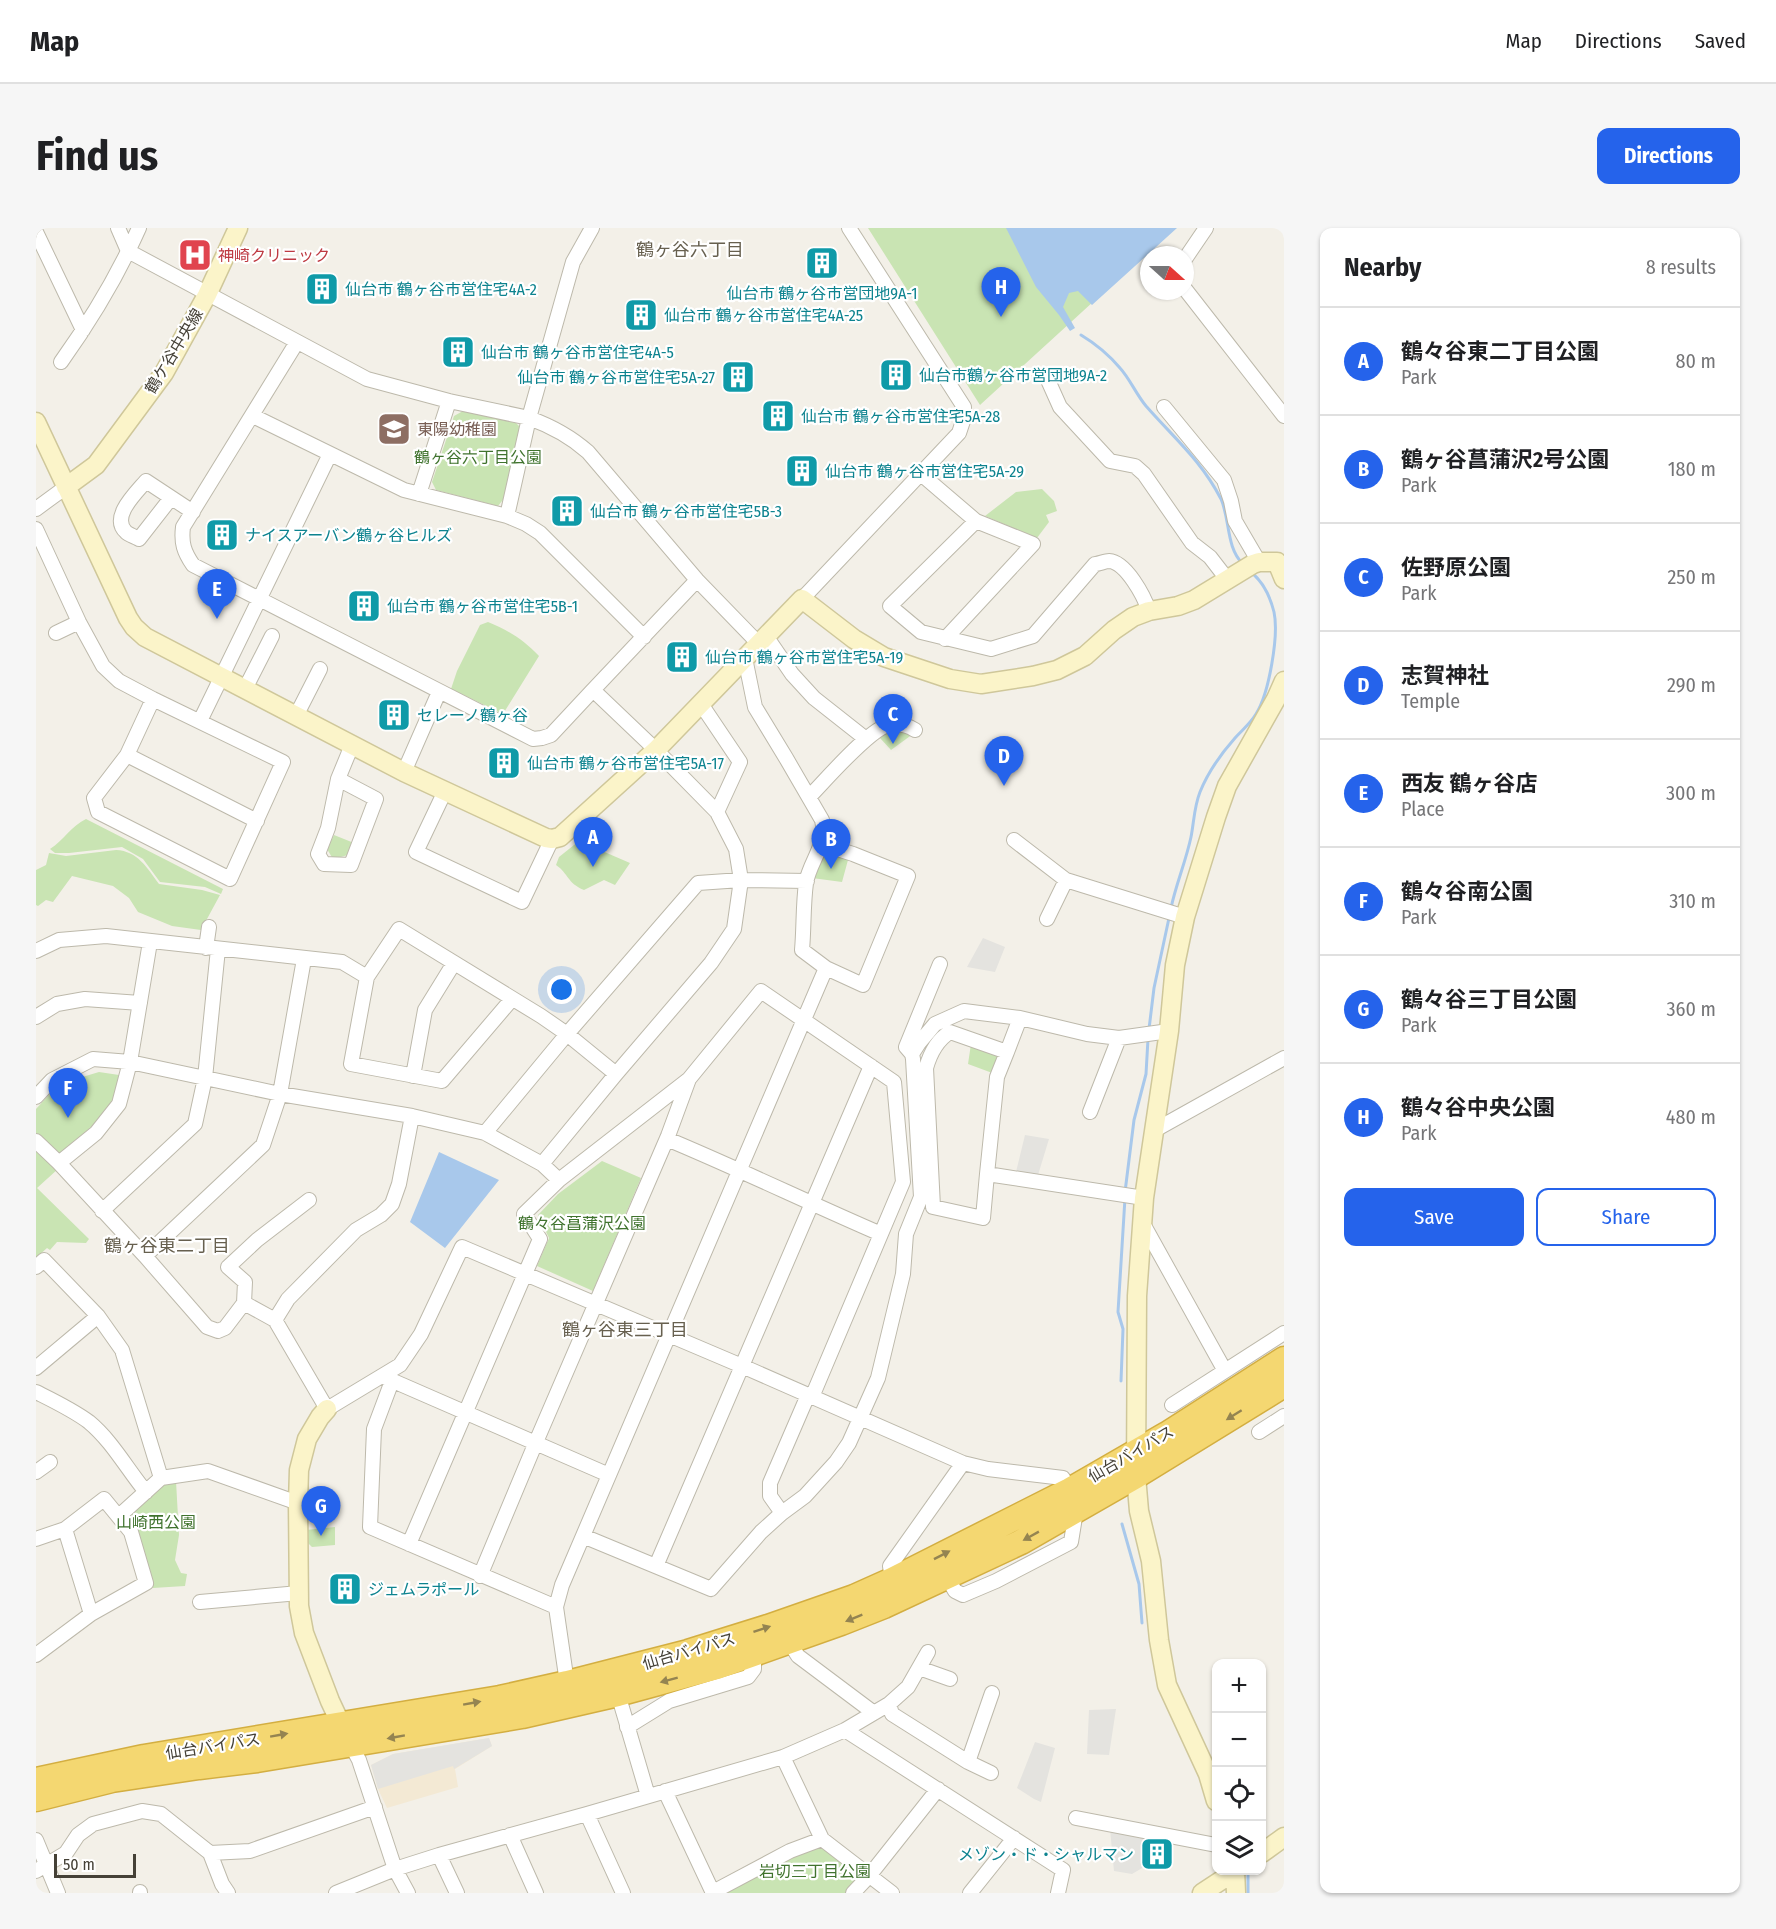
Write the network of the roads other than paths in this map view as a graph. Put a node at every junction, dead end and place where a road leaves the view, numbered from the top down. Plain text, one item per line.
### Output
1 (118, 228) edge
2 (139, 228) edge
3 (238, 228) edge
4 (592, 228) edge
5 (849, 228) edge
6 (1206, 228) edge
7 (36, 232) edge
8 (1194, 246) edge
9 (128, 251) junction
10 (207, 295) junction
11 (1194, 300) edge
12 (83, 330) junction
13 (297, 342) junction
14 (61, 362) dead end
15 (1047, 378) dead end
16 (449, 401) junction
17 (1164, 407) dead end
18 (253, 416) junction
19 (1284, 416) edge
20 (530, 418) junction
21 (36, 422) edge
22 (330, 454) junction
23 (921, 474) junction
24 (66, 487) junction
25 (419, 494) junction
26 (171, 498) dead end
27 (36, 509) edge
28 (193, 512) junction
29 (507, 516) junction
30 (976, 521) junction
31 (36, 529) edge
32 (1261, 568) edge
33 (697, 580) junction
34 (259, 599) junction
35 (802, 599) junction
36 (1149, 611) junction
37 (79, 622) junction
38 (56, 633) dead end
39 (644, 637) junction
40 (945, 639) junction
41 (763, 640) junction
42 (271, 646) dead end
43 (745, 658) junction
44 (322, 675) dead end
45 (221, 677) junction
46 (1284, 681) edge
47 (245, 689) junction
48 (593, 690) junction
49 (440, 692) junction
50 (153, 699) junction
51 (701, 704) junction
52 (1277, 712) edge
53 (296, 716) junction
54 (200, 721) junction
55 (915, 730) dead end
56 (866, 740) junction
57 (352, 745) junction
58 (656, 750) junction
59 (127, 755) junction
60 (404, 772) junction
61 (338, 778) junction
62 (445, 791) junction
63 (809, 797) junction
64 (717, 812) junction
65 (257, 821) junction
66 (552, 839) junction
67 (1014, 840) dead end
68 (822, 844) junction
69 (1066, 879) junction
70 (741, 880) junction
71 (807, 881) junction
72 (1176, 914) junction
73 (1047, 919) dead end
74 (209, 927) dead end
75 (150, 942) junction
76 (212, 948) junction
77 (36, 951) edge
78 (304, 958) junction
79 (454, 963) junction
80 (940, 964) dead end
81 (826, 968) junction
82 (367, 977) junction
83 (512, 999) junction
84 (140, 1003) junction
85 (36, 1017) edge
86 (1020, 1018) junction
87 (804, 1020) junction
88 (1156, 1033) junction
89 (567, 1034) junction
90 (1119, 1038) junction
91 (1007, 1052) junction
92 (912, 1054) junction
93 (1284, 1058) edge
94 (130, 1062) junction
95 (871, 1066) junction
96 (616, 1074) junction
97 (413, 1076) junction
98 (205, 1078) junction
99 (689, 1079) junction
100 (280, 1094) junction
101 (36, 1097) edge
102 (1090, 1112) dead end
103 (412, 1116) junction
104 (1155, 1130) junction
105 (485, 1133) junction
106 (667, 1139) junction
107 (36, 1141) edge
108 (59, 1163) junction
109 (542, 1164) junction
110 (740, 1169) junction
111 (987, 1174) junction
112 (559, 1180) junction
113 (1132, 1196) junction
114 (309, 1200) dead end
115 (812, 1204) junction
116 (102, 1211) junction
117 (1142, 1222) junction
118 (881, 1234) junction
119 (145, 1256) junction
120 (36, 1267) edge
121 (524, 1274) junction
122 (244, 1303) junction
123 (596, 1304) junction
124 (98, 1316) junction
125 (275, 1320) junction
126 (1284, 1333) edge
127 (668, 1334) junction
128 (1284, 1359) edge
129 (742, 1365) junction
130 (36, 1368) edge
131 (1225, 1371) junction
132 (387, 1378) junction
133 (1284, 1385) edge
134 (36, 1392) edge
135 (810, 1396) junction
136 (1172, 1405) dead end
137 (327, 1409) junction
138 (465, 1412) junction
139 (1284, 1416) edge
140 (860, 1418) junction
141 (1259, 1432) dead end
142 (536, 1442) junction
143 (1136, 1451) junction
144 (963, 1463) junction
145 (609, 1475) junction
146 (1136, 1476) junction
147 (161, 1478) junction
148 (146, 1492) junction
149 (1073, 1501) junction
150 (298, 1503) junction
151 (782, 1513) junction
152 (119, 1516) junction
153 (65, 1529) junction
154 (583, 1536) junction
155 (36, 1539) edge
156 (409, 1544) junction
157 (656, 1566) junction
158 (480, 1575) junction
159 (892, 1580) junction
160 (299, 1593) junction
161 (200, 1602) dead end
162 (556, 1607) junction
163 (91, 1614) junction
164 (789, 1642) junction
165 (37, 1652) edge
166 (928, 1652) dead end
167 (754, 1654) junction
168 (919, 1668) junction
169 (950, 1679) dead end
170 (567, 1683) junction
171 (618, 1694) junction
172 (987, 1698) dead end
173 (889, 1704) junction
174 (874, 1713) junction
175 (627, 1727) junction
176 (845, 1730) junction
177 (346, 1734) junction
178 (783, 1757) junction
179 (968, 1762) junction
180 (991, 1773) dead end
181 (36, 1780) edge
182 (1212, 1788) edge
183 (938, 1789) junction
184 (665, 1791) junction
185 (648, 1796) junction
186 (36, 1799) edge
187 (375, 1807) junction
188 (587, 1814) junction
189 (1076, 1818) dead end
190 (510, 1835) junction
191 (1284, 1837) edge
192 (1014, 1838) junction
193 (822, 1839) junction
194 (36, 1840) edge
195 (1212, 1844) edge
196 (1266, 1850) edge
197 (210, 1853) junction
198 (439, 1855) junction
199 (42, 1869) edge
200 (395, 1869) junction
201 (1230, 1875) edge
202 (1236, 1875) edge
203 (869, 1876) junction
204 (58, 1893) edge
205 (228, 1893) edge
206 (338, 1893) edge
207 (408, 1893) edge
208 (457, 1893) edge
209 (536, 1893) edge
210 (623, 1893) edge
211 (713, 1893) edge
212 (853, 1893) edge
213 (892, 1893) edge
214 (970, 1893) edge
215 (1058, 1893) edge
216 (1202, 1893) edge
217 (1236, 1893) edge

1 - 9 street
2 - 9 street
3 - 10 street, 鶴ケ谷中央線
4 - 20 street
5 - 23 street
6 - 8 street
7 - 12 street
9 - 10 street
9 - 12 street
10 - 13 street
10 - 24 street, 鶴ケ谷中央線
11 - 19 street
12 - 14 street
13 - 16 street
13 - 18 street
15 - 32 street
16 - 20 street
16 - 25 street
17 - 32 street
18 - 22 street
18 - 28 street
20 - 29 street
20 - 33 street
21 - 24 street
22 - 25 street
22 - 34 street
23 - 30 street
23 - 35 street
24 - 27 street
24 - 45 street
25 - 29 street
26 - 28 street
28 - 34 street
29 - 39 street
30 - 40 street
30 - 40 street
31 - 37 street
32 - 36 street
33 - 39 street
33 - 41 street
34 - 45 street
34 - 49 street
35 - 36 street
35 - 41 street
36 - 40 street
37 - 38 street
37 - 50 street
39 - 48 street
41 - 43 street
41 - 56 street
42 - 47 street
43 - 51 street
43 - 63 street
44 - 53 street
45 - 47 street
45 - 54 street
46 - 52 street
47 - 53 street
48 - 49 street
48 - 58 street
49 - 60 street
50 - 54 street
50 - 59 street
51 - 58 street
51 - 64 street
52 - 72 street
53 - 57 street
54 - 65 street
55 - 56 street
56 - 63 street
57 - 60 street
57 - 61 street
58 - 64 street
58 - 66 street
59 - 65 street
59 - 65 street
60 - 62 street
61 - 61 street
62 - 66 street
62 - 66 street
63 - 68 street
64 - 70 street
67 - 69 street
68 - 71 street
68 - 81 street
69 - 72 street
69 - 73 street
70 - 71 street
70 - 89 street
70 - 96 street
71 - 81 street
72 - 88 street
74 - 76 street
75 - 76 street
75 - 77 street
75 - 84 street
76 - 78 street
76 - 98 street
78 - 82 street
78 - 100 street
79 - 82 street
79 - 83 street
79 - 97 street
80 - 92 street
81 - 87 street
82 - 97 street
83 - 89 street
83 - 97 street
84 - 85 street
84 - 94 street
86 - 90 street
86 - 91 street
86 - 92 street
87 - 95 street
87 - 99 street
87 - 110 street
88 - 90 street
88 - 104 street
89 - 96 street
89 - 105 street
90 - 102 street
91 - 111 street
91 - 111 street
92 - 140 street
93 - 104 street
94 - 98 street
94 - 101 street
94 - 108 street
95 - 115 street
95 - 118 street
96 - 109 street
98 - 100 street
98 - 116 street
99 - 106 street
99 - 112 street
100 - 103 street
100 - 119 street
103 - 105 street
103 - 125 street
104 - 113 street
105 - 109 street
106 - 110 street
106 - 123 street
107 - 108 street
108 - 116 street
109 - 112 street
110 - 115 street
110 - 127 street
111 - 113 street
112 - 121 street
113 - 117 street
114 - 122 street
115 - 118 street
115 - 129 street
116 - 119 street
117 - 131 street
117 - 143 street
118 - 135 street
119 - 122 street
120 - 124 street
121 - 123 street
121 - 132 street
121 - 138 street
122 - 125 street
123 - 127 street
123 - 142 street
124 - 130 street
124 - 147 street
125 - 137 street
126 - 131 street
127 - 129 street
127 - 145 street
128 - 143 highway, 仙台バイパス
129 - 135 street
129 - 157 street
131 - 136 street
132 - 137 street
132 - 138 street
132 - 156 street
133 -> 146 highway, 仙台バイパス
134 - 148 street
135 - 140 street
135 - 151 street
137 - 150 street
138 - 142 street
138 - 156 street
139 - 141 street
140 - 144 street
140 - 151 street
142 - 145 street
142 - 158 street
143 - 146 street
143 - 149 highway, 仙台バイパス
144 - 149 street
144 - 159 street
145 - 154 street
146 - 149 highway, 仙台バイパス
146 - 182 street
147 - 148 street
147 - 150 street
148 - 152 street
159 -> 149 highway, 仙台バイパス
149 -> 164 highway, 仙台バイパス
150 - 160 street
151 - 157 street
152 - 153 street
152 - 163 street
153 - 155 street
153 - 163 street
154 - 157 street
154 - 162 street
156 - 158 street
158 - 162 street
170 -> 159 highway, 仙台バイパス
160 - 161 street
160 - 177 street
162 - 170 street
163 - 165 street
164 - 167 highway, 仙台バイパス
164 - 174 street
166 - 168 street
167 -> 171 highway, 仙台バイパス
167 - 175 street
168 - 169 street
168 - 173 street
177 -> 170 highway, 仙台バイパス
171 - 175 street
171 -> 177 highway, 仙台バイパス
172 - 179 street
173 - 174 street
173 - 179 street
174 - 176 street
175 - 185 street
176 - 178 street
176 - 183 street
181 -> 177 highway, 仙台バイパス
177 - 186 highway, 仙台バイパス
177 - 187 street
178 - 184 street
178 - 193 street
179 - 180 street
183 - 192 street
183 - 203 street
184 - 185 street
184 - 211 street
185 - 188 street
187 - 197 street
187 - 200 street
188 - 190 street
188 - 210 street
189 - 195 street
190 - 198 street
190 - 209 street
191 - 196 street
192 - 214 street
192 - 215 street
193 - 203 street
193 - 211 street
194 - 199 street
197 - 199 street
197 - 205 street
198 - 200 street
198 - 208 street
199 - 204 street
200 - 206 street
200 - 207 street
201 - 216 street
202 - 217 street
203 - 212 street
203 - 213 street

